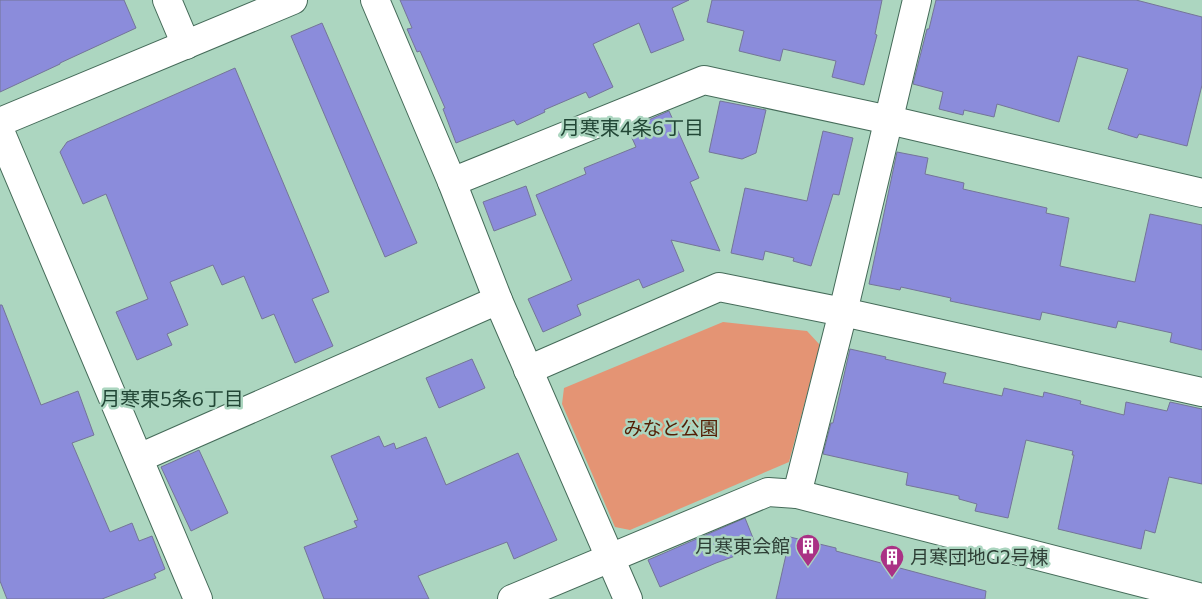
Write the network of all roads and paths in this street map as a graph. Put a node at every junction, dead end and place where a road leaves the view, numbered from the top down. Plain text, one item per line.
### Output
1 (167, 0) edge
2 (293, 0) edge
3 (375, 0) edge
4 (917, 0) edge
5 (186, 44) junction
6 (889, 120) junction
7 (0, 122) edge
8 (0, 131) edge
9 (452, 182) junction
10 (1202, 193) edge
11 (498, 300) junction
12 (843, 312) junction
13 (528, 370) junction
14 (1202, 392) edge
15 (139, 458) junction
16 (797, 494) junction
17 (610, 558) junction
18 (1202, 598) edge
19 (198, 599) edge
20 (512, 599) edge
21 (628, 599) edge

1 - 5 street
2 - 5 street
3 - 9 street
4 - 6 street
5 - 7 street
6 - 9 street
6 - 10 street
6 - 12 street
8 - 15 street
9 - 11 street
11 - 13 street
11 - 15 street
12 - 13 street
12 - 14 street
12 - 16 street
13 - 17 street
15 - 19 street
16 - 17 street
16 - 18 street
17 - 20 street
17 - 21 street

